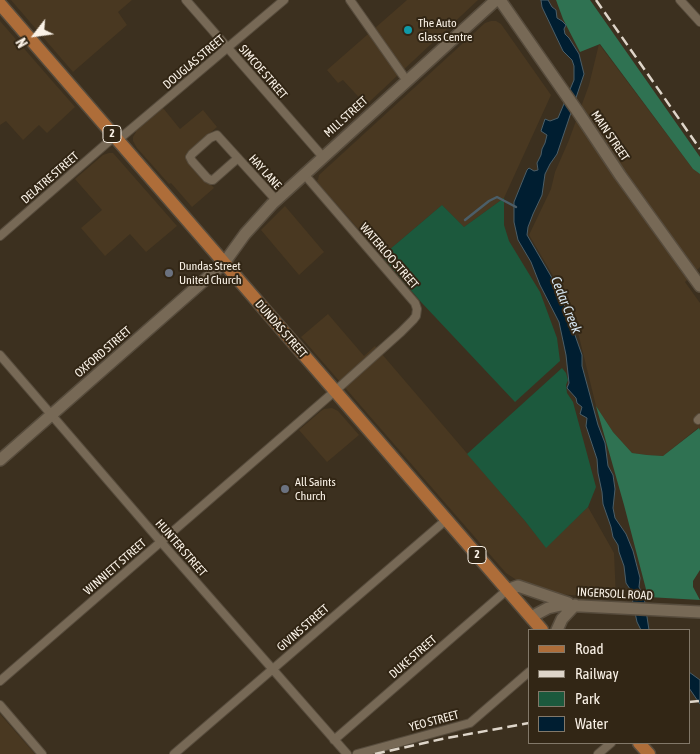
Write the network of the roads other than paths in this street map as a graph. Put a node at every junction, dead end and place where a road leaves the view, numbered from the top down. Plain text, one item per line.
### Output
1 (186, 0) edge
2 (284, 0) edge
3 (350, 0) edge
4 (498, 0) edge
5 (680, 0) edge
6 (0, 4) edge
7 (700, 22) edge
8 (227, 48) junction
9 (407, 81) junction
10 (116, 138) junction
11 (323, 157) junction
12 (238, 158) junction
13 (304, 174) junction
14 (276, 200) junction
15 (0, 236) edge
16 (224, 263) junction
17 (700, 286) edge
18 (0, 355) edge
19 (335, 391) junction
20 (52, 415) junction
21 (0, 460) edge
22 (446, 520) junction
23 (161, 542) junction
24 (507, 590) junction
25 (575, 606) junction
26 (700, 612) edge
27 (531, 617) junction
28 (541, 629) edge
29 (557, 629) edge
30 (272, 669) junction
31 (528, 673) edge
32 (0, 681) edge
33 (0, 705) edge
34 (334, 740) junction
35 (610, 744) edge
36 (640, 744) edge
37 (42, 754) edge
38 (174, 754) edge
39 (347, 754) edge
40 (357, 754) edge
41 (598, 754) edge
42 (649, 754) edge

1 - 8 street, SIMCOE STREET
2 - 8 street, DOUGLAS STREET
3 - 9 street
4 - 9 main road, MILL STREET
4 - 17 main road, MAIN STREET
5 - 7 street
6 - 10 main road, DUNDAS STREET / 2
8 - 10 street, DOUGLAS STREET
8 - 11 street, SIMCOE STREET
9 - 11 main road, MILL STREET
10 - 15 street, DELATRE STREET
10 - 16 main road, DUNDAS STREET / 2
11 - 13 main road, MILL STREET
12 - 12 street, HAY LANE
12 - 14 street, HAY LANE
13 - 14 main road, MILL STREET
13 - 19 street, WATERLOO STREET
14 - 16 main road, MILL STREET
16 - 19 main road, DUNDAS STREET / 2
16 - 20 main road, OXFORD STREET
18 - 20 street, HUNTER STREET
19 - 22 main road, DUNDAS STREET / 2
19 - 23 street, WINNIETT STREET
20 - 21 main road, OXFORD STREET
20 - 23 street, HUNTER STREET
22 - 24 main road, DUNDAS STREET / 2
22 - 30 street, GIVINS STREET
23 - 30 street, HUNTER STREET
23 - 32 street, WINNIETT STREET
24 - 25 main road
24 - 27 main road, DUNDAS STREET / 2
24 - 34 street, DUKE STREET
25 - 26 main road, INGERSOLL ROAD
25 - 27 main road, INGERSOLL ROAD
25 - 29 main road
27 - 28 main road, DUNDAS STREET / 2
30 - 34 street, HUNTER STREET
30 - 38 street, GIVINS STREET
31 - 40 street, YEO STREET
33 - 37 street
34 - 39 street, HUNTER STREET
35 - 41 street
36 - 42 main road

